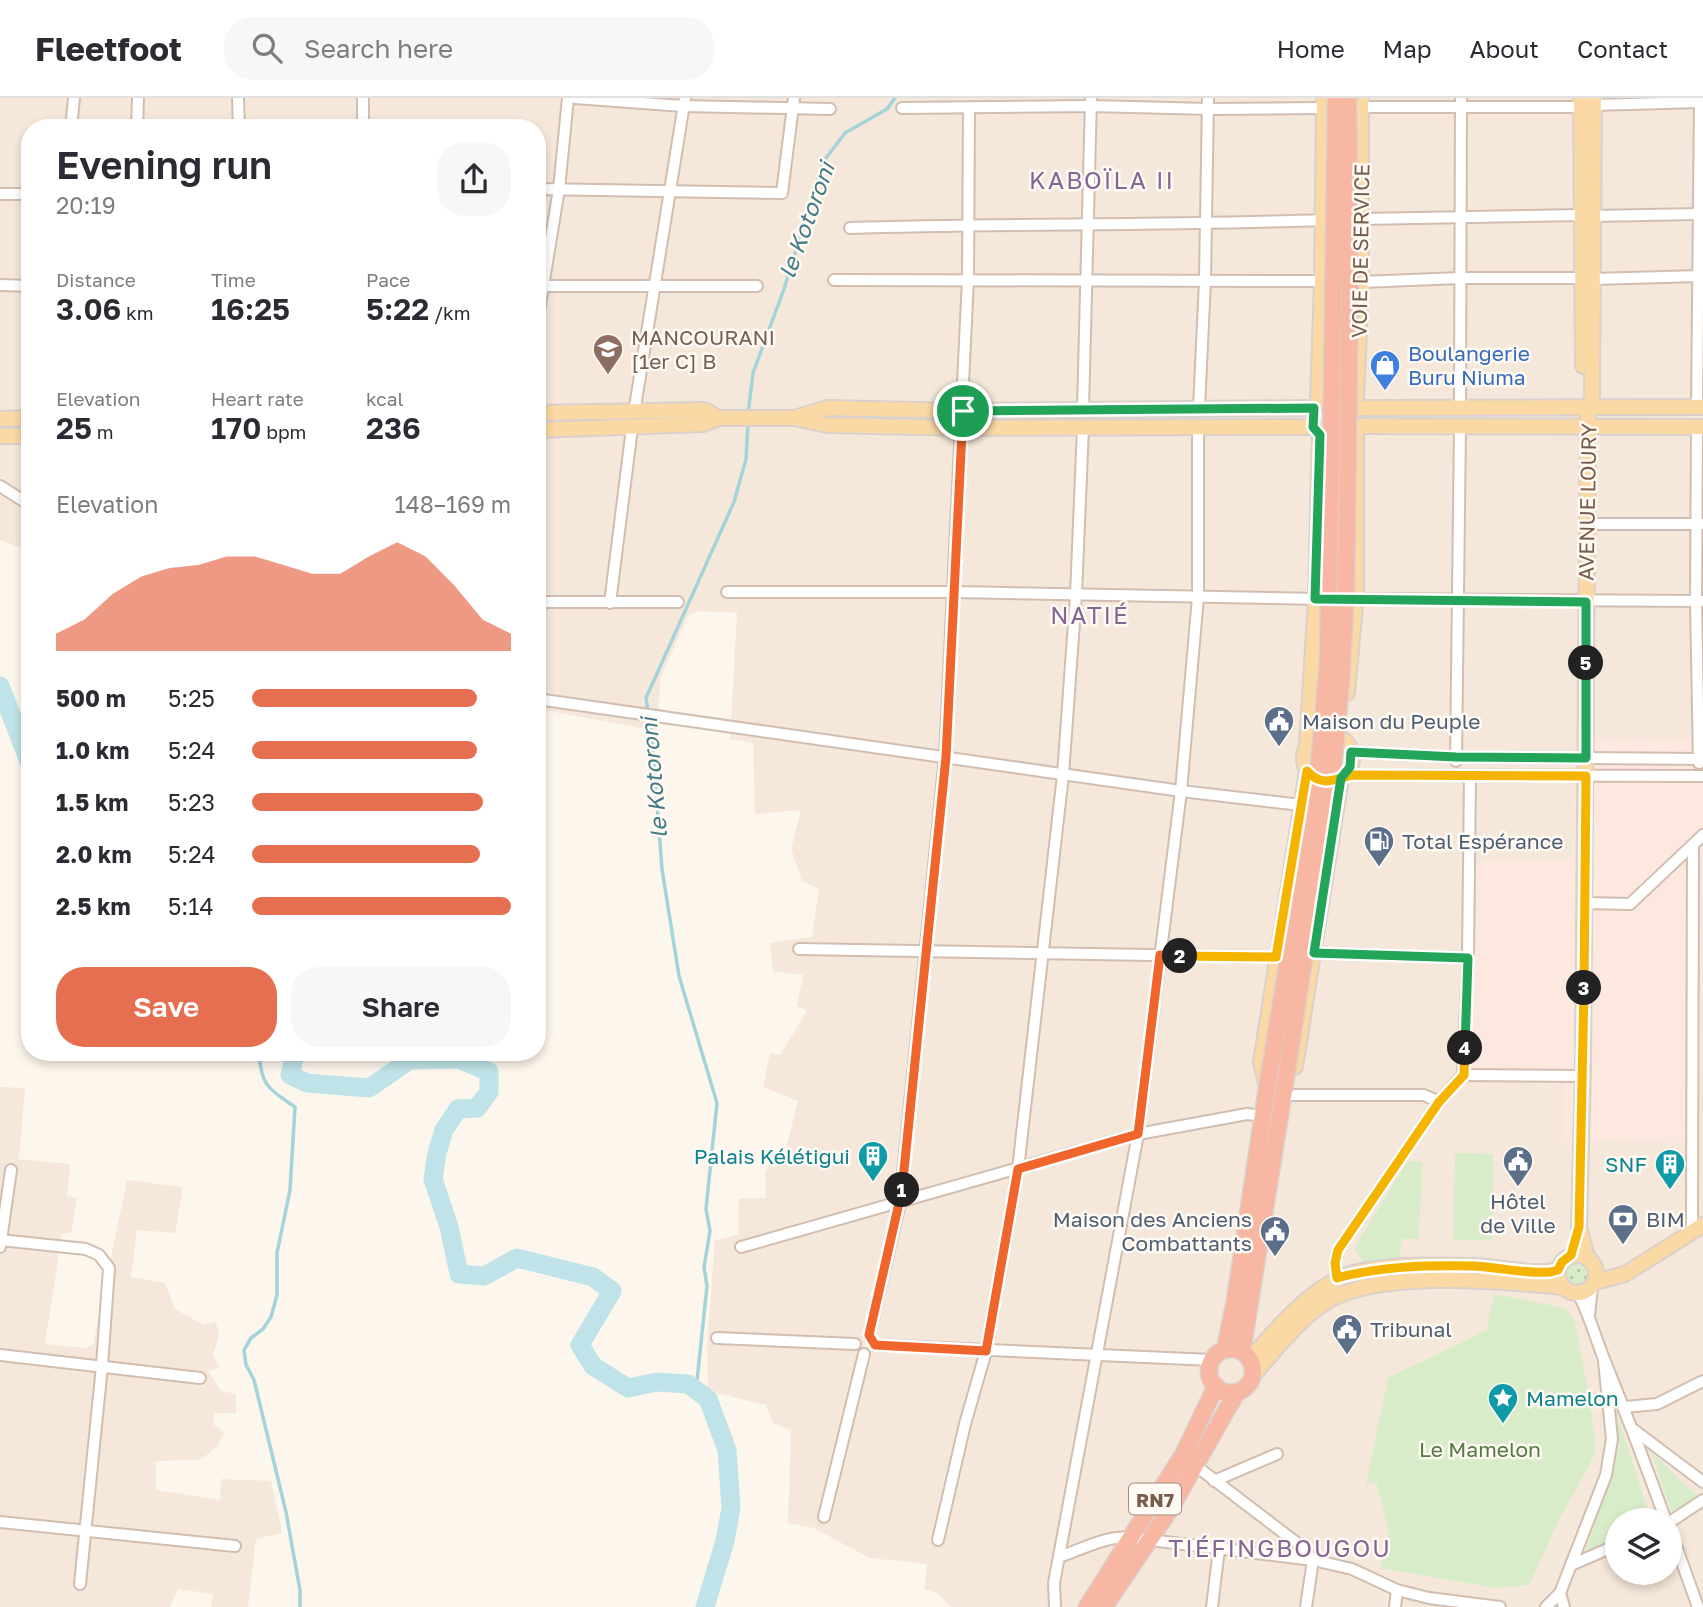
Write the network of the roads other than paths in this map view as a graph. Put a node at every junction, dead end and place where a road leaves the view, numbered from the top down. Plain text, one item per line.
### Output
1 (75, 98) edge
2 (138, 98) edge
3 (238, 98) edge
4 (363, 98) edge
5 (568, 98) edge
6 (575, 98) edge
7 (1700, 100) edge
8 (1328, 101) edge
9 (1356, 101) edge
10 (684, 102) edge
11 (1091, 102) edge
12 (1461, 102) edge
13 (1587, 102) edge
14 (794, 103) edge
15 (1208, 103) edge
16 (902, 108) dead end
17 (969, 108) junction
18 (830, 109) dead end
19 (72, 119) edge
20 (137, 119) edge
21 (239, 119) edge
22 (363, 119) edge
23 (1701, 129) edge
24 (1700, 186) edge
25 (559, 189) junction
26 (546, 190) edge
27 (670, 191) junction
28 (0, 194) edge
29 (21, 194) edge
30 (1698, 214) junction
31 (1588, 215) junction
32 (1459, 216) junction
33 (1362, 219) junction
34 (1322, 220) junction
35 (969, 224) junction
36 (1206, 224) junction
37 (1090, 225) junction
38 (850, 228) dead end
39 (546, 255) edge
40 (1700, 276) junction
41 (1460, 278) junction
42 (1587, 278) junction
43 (968, 279) junction
44 (1087, 279) junction
45 (834, 280) dead end
46 (1206, 281) junction
47 (1322, 281) junction
48 (1361, 282) junction
49 (0, 285) edge
50 (654, 285) junction
51 (21, 286) edge
52 (546, 286) edge
53 (757, 286) dead end
54 (1701, 298) edge
55 (1316, 405) junction
56 (1357, 406) junction
57 (1460, 407) junction
58 (1700, 407) edge
59 (1199, 408) junction
60 (1588, 408) junction
61 (1083, 409) junction
62 (963, 411) junction
63 (546, 414) edge
64 (21, 418) edge
65 (793, 418) junction
66 (0, 419) edge
67 (633, 420) junction
68 (1460, 425) junction
69 (1588, 426) junction
70 (1198, 427) junction
71 (1700, 427) edge
72 (962, 428) junction
73 (1083, 428) junction
74 (1357, 428) junction
75 (546, 429) edge
76 (1316, 431) junction
77 (0, 436) edge
78 (21, 436) edge
79 (0, 486) edge
80 (21, 499) edge
81 (1588, 524) junction
82 (1699, 524) edge
83 (727, 592) dead end
84 (955, 592) junction
85 (1076, 595) junction
86 (1198, 597) junction
87 (1315, 599) junction
88 (1356, 599) junction
89 (1458, 600) junction
90 (1699, 601) edge
91 (546, 602) edge
92 (678, 602) dead end
93 (1586, 602) junction
94 (610, 603) junction
95 (546, 700) edge
96 (1307, 746) junction
97 (1347, 746) junction
98 (946, 757) junction
99 (1456, 757) junction
100 (1586, 758) junction
101 (1701, 759) edge
102 (1307, 771) junction
103 (1063, 775) junction
104 (1456, 775) junction
105 (1470, 775) junction
106 (1586, 776) junction
107 (1701, 776) edge
108 (1341, 778) junction
109 (1181, 791) junction
110 (1301, 805) junction
111 (1703, 835) edge
112 (1693, 845) junction
113 (1584, 903) junction
114 (799, 949) dead end
115 (926, 951) junction
116 (1314, 953) junction
117 (1044, 954) junction
118 (1160, 955) junction
119 (1276, 957) junction
120 (1468, 958) junction
121 (1464, 1075) junction
122 (1583, 1076) junction
123 (1267, 1088) junction
124 (1284, 1093) junction
125 (1439, 1102) junction
126 (1263, 1116) junction
127 (1138, 1134) junction
128 (1018, 1169) junction
129 (11, 1170) dead end
130 (900, 1203) junction
131 (1579, 1227) junction
132 (1698, 1228) edge
133 (0, 1240) edge
134 (0, 1247) edge
135 (741, 1247) dead end
136 (1571, 1255) junction
137 (1591, 1262) junction
138 (1558, 1270) junction
139 (1625, 1274) junction
140 (1337, 1278) junction
141 (1563, 1287) junction
142 (1588, 1287) junction
143 (718, 1338) dead end
144 (872, 1340) junction
145 (855, 1344) junction
146 (986, 1351) junction
147 (1239, 1353) junction
148 (864, 1354) junction
149 (1097, 1354) junction
150 (0, 1355) edge
151 (1212, 1360) junction
152 (1604, 1361) junction
153 (102, 1366) junction
154 (1252, 1376) junction
155 (200, 1378) dead end
156 (1703, 1381) edge
157 (1216, 1387) junction
158 (1237, 1392) junction
159 (1625, 1408) junction
160 (1634, 1430) junction
161 (1278, 1454) dead end
162 (1196, 1466) junction
163 (1214, 1481) junction
164 (1703, 1482) edge
165 (1703, 1500) edge
166 (1663, 1508) edge
167 (1682, 1513) edge
168 (824, 1517) dead end
169 (0, 1522) edge
170 (85, 1531) junction
171 (1131, 1535) junction
172 (938, 1540) dead end
173 (1150, 1540) junction
174 (235, 1546) dead end
175 (1219, 1549) junction
176 (1605, 1550) edge
177 (1059, 1558) junction
178 (1313, 1560) junction
179 (1682, 1563) edge
180 (1571, 1565) junction
181 (80, 1584) dead end
182 (1397, 1590) junction
183 (1560, 1593) junction
184 (1055, 1607) edge
185 (1087, 1607) edge
186 (1104, 1607) edge
187 (1212, 1607) edge
188 (1306, 1607) edge
189 (1395, 1607) edge
190 (1500, 1607) edge
191 (1546, 1607) edge
192 (1564, 1607) edge
193 (1698, 1607) edge

1 - 19 street
2 - 20 street
3 - 21 street
4 - 22 street
5 - 25 street
6 - 10 street
7 - 13 street
7 - 23 street
8 - 15 street
8 - 34 main road, VOIE DE SERVICE
8 - 123 highway, bridge
9 - 12 street
9 - 33 main road, VOIE DE SERVICE
9 - 124 highway, bridge
10 - 14 street
10 - 27 street
11 - 15 street
11 - 17 street
11 - 37 street
12 - 13 street
12 - 32 street
13 - 31 main road, AVENUE LOURY
14 - 18 street
14 - 27 street
15 - 36 street
16 - 17 street
17 - 35 street
23 - 24 street
24 - 30 street
25 - 26 street
25 - 27 street
25 - 39 street
27 - 50 street
28 - 29 street
30 - 31 street
30 - 40 street
31 - 32 street
31 - 42 main road, AVENUE LOURY
32 - 33 street
32 - 41 street
33 - 48 main road, VOIE DE SERVICE
34 - 36 street
34 - 47 main road, VOIE DE SERVICE
35 - 37 street
35 - 38 street
35 - 43 street
36 - 37 street
36 - 46 street
37 - 44 street
40 - 42 street
40 - 54 street
41 - 42 street
41 - 48 street
41 - 57 street
42 - 60 main road, AVENUE LOURY
43 - 44 street
43 - 45 street
43 - 62 street
44 - 46 street
44 - 61 street
46 - 47 street
46 - 59 street
47 - 55 main road, VOIE DE SERVICE
48 - 56 main road, VOIE DE SERVICE
49 - 51 street
50 - 52 street
50 - 53 street
50 - 67 street
54 - 58 street
55 - 56 main road
55 - 59 main road
55 - 76 main road
56 - 57 main road
56 - 74 main road
57 - 60 main road
58 - 60 main road
59 - 61 main road
60 - 69 main road, AVENUE LOURY
61 - 62 main road
62 - 65 main road
62 - 72 street
63 - 67 main road
64 - 66 main road
65 - 67 main road
65 - 72 main road
67 - 75 main road
67 - 94 street
68 - 69 main road
68 - 74 main road
68 - 89 street
69 - 71 main road
69 - 81 main road, AVENUE LOURY
70 - 73 main road
70 - 76 main road
70 - 86 street
71 - 82 street
72 - 73 main road
72 - 84 street
73 - 85 street
74 - 76 main road
74 - 88 main road
76 - 87 main road
77 - 78 main road
79 - 80 street
81 - 82 street
81 - 93 main road, AVENUE LOURY
82 - 90 street
83 - 84 street
84 - 85 street
84 - 98 street
85 - 86 street
85 - 103 street
86 - 87 street
86 - 109 street
87 - 88 street
87 - 96 main road
88 - 89 street
88 - 97 main road
89 - 93 street
89 - 99 street
90 - 93 street
90 - 101 street
91 - 94 street
92 - 94 street
93 - 100 main road, AVENUE LOURY
95 - 98 street
96 - 97 main road
96 - 102 main road
97 - 99 street
97 - 108 main road
98 - 103 street
98 - 115 street
99 - 100 street
99 - 104 street
100 - 101 street
100 - 106 main road, AVENUE LOURY
101 - 107 street
102 - 108 main road
102 - 110 main road
103 - 109 street
103 - 117 street
104 - 105 street
104 - 108 street
105 - 106 street
105 - 120 street
106 - 107 street
106 - 113 main road, AVENUE LOURY
108 - 116 main road
109 - 110 street
109 - 118 street
110 - 119 main road
111 - 112 street
112 - 113 street
112 - 132 street
113 - 122 main road, AVENUE LOURY
114 - 115 street
115 - 117 street
115 - 130 street
116 - 120 street
116 - 124 main road
117 - 118 street
117 - 128 street
118 - 119 street
118 - 127 street
119 - 123 main road
120 - 121 street
121 - 122 street
121 - 125 street
122 - 131 main road, AVENUE LOURY
123 - 126 highway
124 - 125 street
124 - 147 highway
125 - 140 street
126 - 127 street
126 - 147 highway
127 - 128 street
127 - 149 street
128 - 130 street
128 - 146 street
129 - 133 street
130 - 135 street
130 - 144 street
131 - 136 main road
131 - 137 main road
132 - 139 main road
133 - 134 street
133 - 153 street
136 - 137 main road
136 - 138 main road
137 - 139 main road
137 - 142 main road
138 - 140 main road
138 - 141 main road
139 - 142 main road
140 - 147 main road
141 - 142 main road
141 - 154 main road
142 - 152 street
143 - 145 street
144 - 145 street
144 - 146 street
144 - 148 street
145 - 148 street
146 - 149 street
146 - 172 street
147 - 151 highway
147 - 154 highway
148 - 168 street
149 - 151 street
149 - 177 street
150 - 153 street
151 - 157 highway
152 - 159 street
152 - 180 street
153 - 155 street
153 - 170 street
154 - 158 highway, RN7
156 - 159 street
157 - 158 highway
157 - 171 highway, RN7
158 - 162 highway, RN7
159 - 160 street
160 - 164 street
160 - 166 street
161 - 163 street
162 - 163 street
162 - 173 highway, RN7
163 - 178 street
165 - 167 street
169 - 170 street
170 - 174 street
170 - 181 street
171 - 173 street
171 - 177 street
171 - 185 highway, RN7
173 - 175 street
173 - 186 highway, RN7
175 - 178 street
175 - 187 street
176 - 180 street
177 - 184 street
178 - 182 street
178 - 188 street
179 - 193 street
180 - 183 street
182 - 189 street
182 - 190 street
183 - 191 street
183 - 192 street

